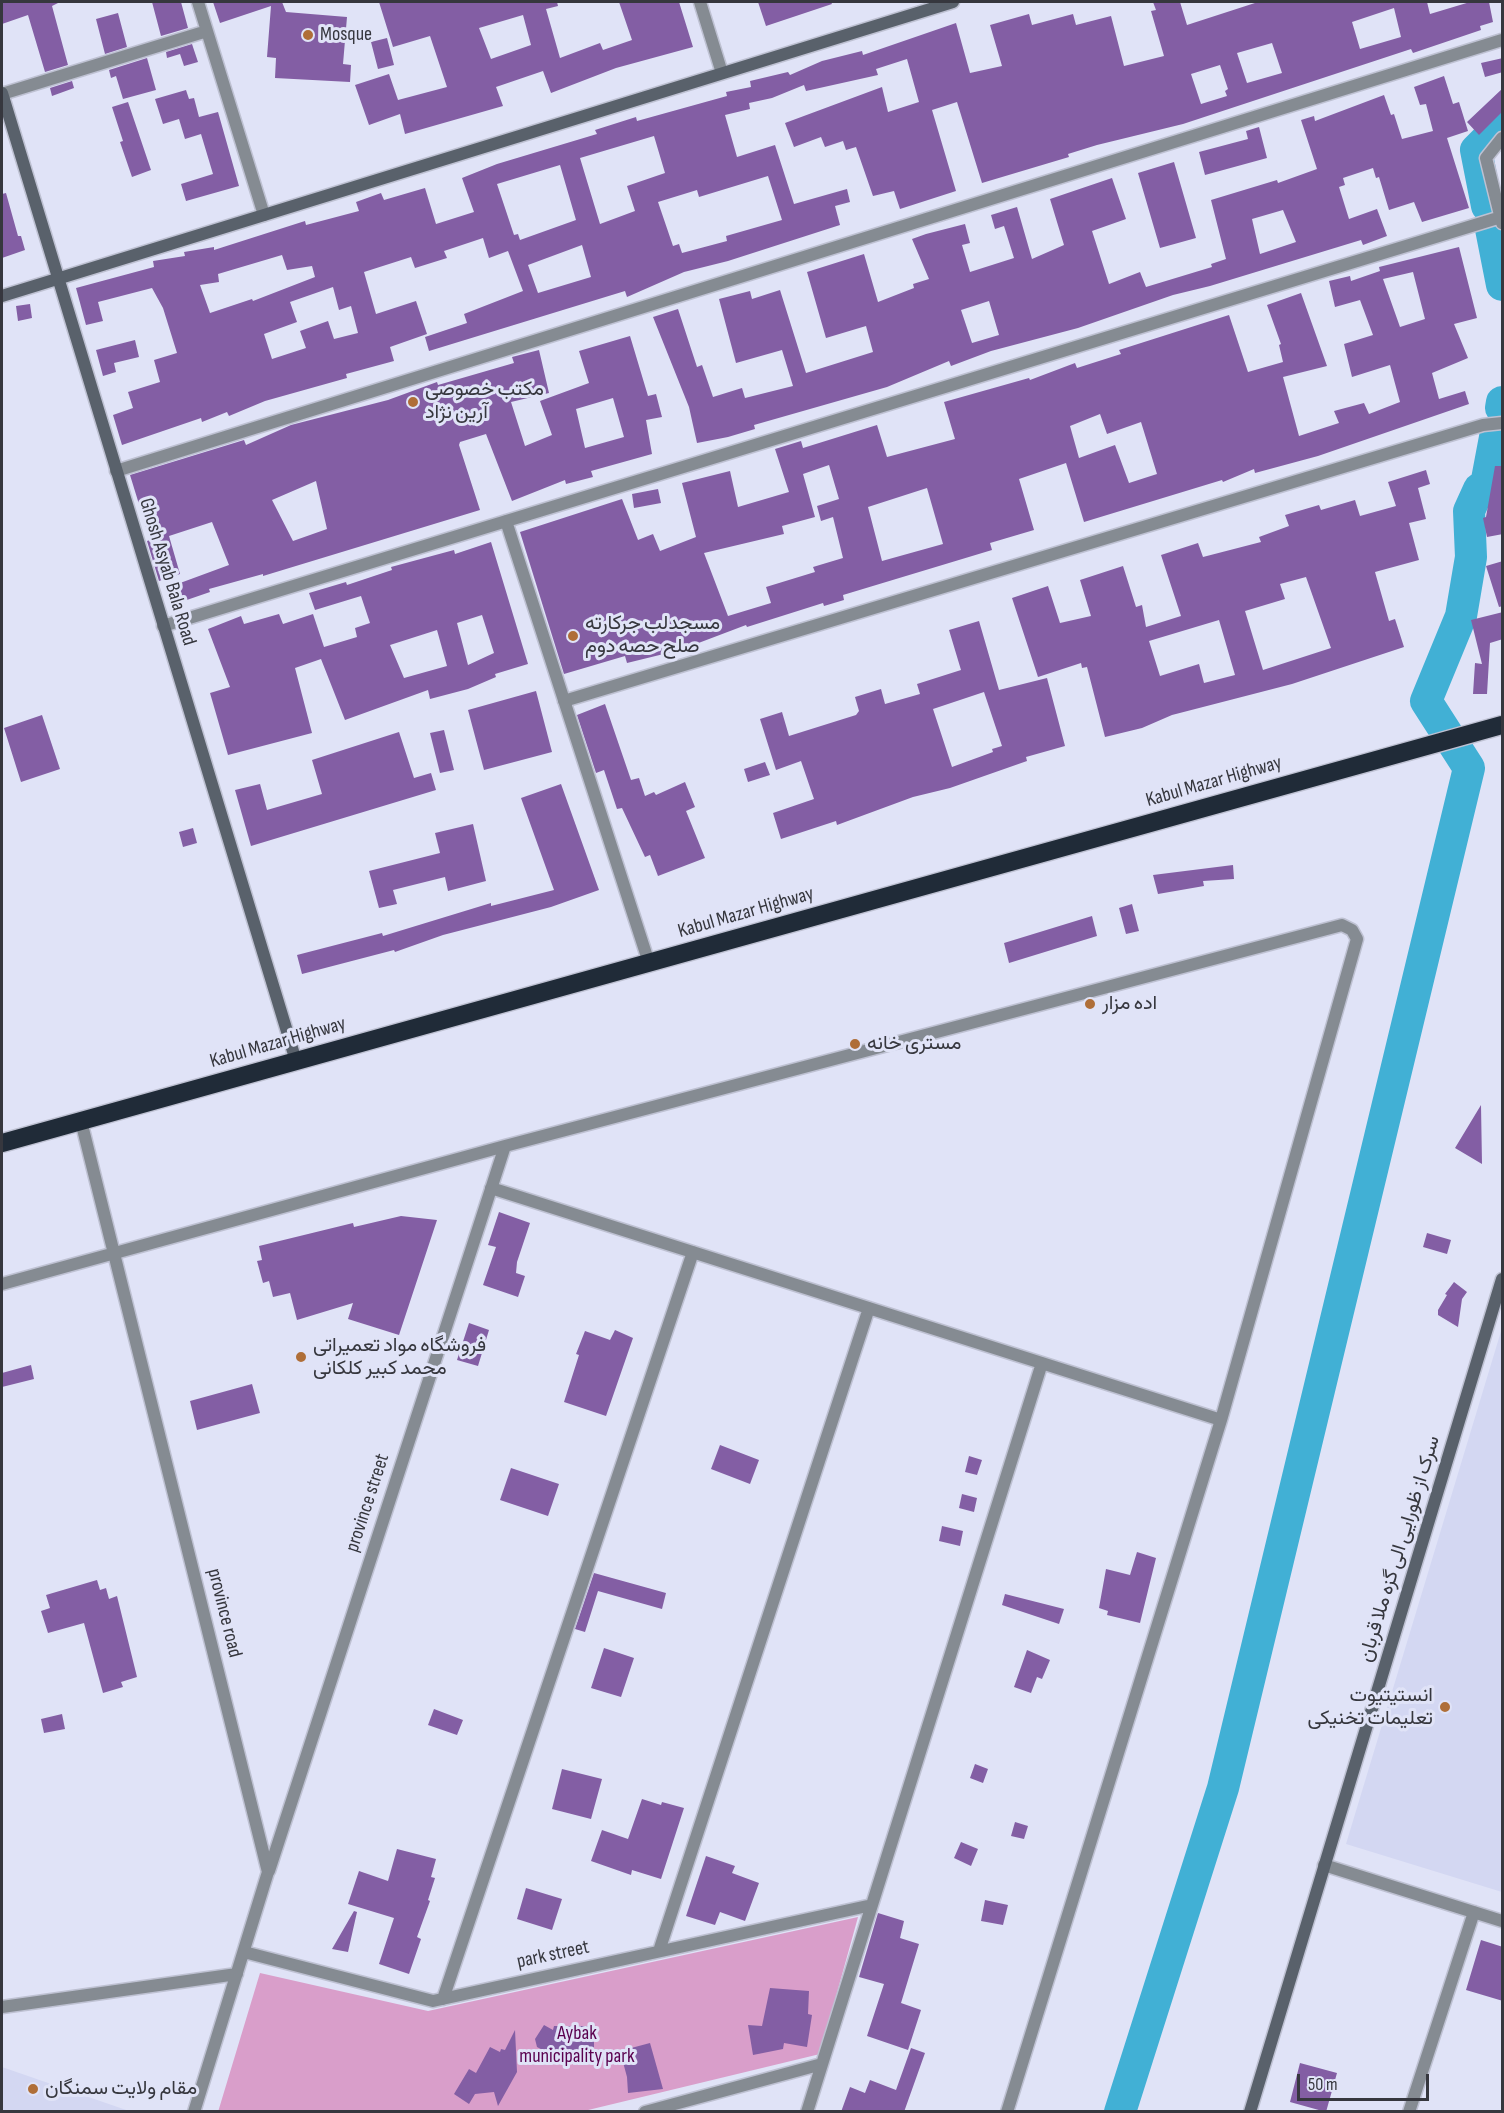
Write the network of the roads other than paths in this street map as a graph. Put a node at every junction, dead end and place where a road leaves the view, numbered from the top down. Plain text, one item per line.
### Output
1 (198, 2) edge
2 (700, 2) edge
3 (953, 2) edge
4 (207, 31) junction
5 (1503, 40) edge
6 (722, 73) junction
7 (2, 94) edge
8 (1503, 138) edge
9 (264, 215) junction
10 (1502, 220) edge
11 (58, 280) junction
12 (2, 296) edge
13 (1503, 423) edge
14 (116, 471) junction
15 (507, 521) junction
16 (163, 626) junction
17 (564, 700) junction
18 (1503, 725) edge
19 (649, 963) junction
20 (296, 1061) junction
21 (81, 1121) junction
22 (2, 1143) edge
23 (505, 1146) junction
24 (491, 1188) junction
25 (693, 1252) junction
26 (115, 1253) junction
27 (1503, 1279) edge
28 (2, 1284) edge
29 (869, 1308) junction
30 (1042, 1363) junction
31 (1221, 1420) junction
32 (1324, 1865) junction
33 (268, 1872) junction
34 (872, 1905) junction
35 (1474, 1912) junction
36 (1503, 1922) edge
37 (244, 1952) junction
38 (659, 1952) junction
39 (237, 1974) junction
40 (443, 1999) junction
41 (2, 2007) edge
42 (822, 2064) junction
43 (194, 2112) edge
44 (645, 2112) edge
45 (807, 2112) edge
46 (1007, 2112) edge
47 (1250, 2112) edge
48 (1409, 2112) edge

1 - 4 street
2 - 6 street
3 - 6 street
4 - 7 street
4 - 9 street
5 - 14 street
6 - 9 street
7 - 11 street, Ghosh Asyab Bala Road
8 - 10 street
9 - 11 street
10 - 15 street
11 - 12 street
11 - 14 street, Ghosh Asyab Bala Road
13 - 17 street
14 - 16 street, Ghosh Asyab Bala Road
15 - 16 street
15 - 17 street
16 - 20 street, Ghosh Asyab Bala Road
17 - 19 street
18 - 19 highway, Kabul Mazar Highway
19 - 20 highway, Kabul Mazar Highway
20 - 21 highway, Kabul Mazar Highway
21 - 22 highway, Kabul Mazar Highway
21 - 26 street, province road
23 - 24 street, province street
23 - 26 street
23 - 31 street
24 - 25 street
24 - 33 street, province street
25 - 29 street
25 - 40 street
26 - 28 street
26 - 33 street, province road
27 - 32 street, سرک از ظورایی الی گزه ملا قربان
29 - 30 street
29 - 38 street
30 - 31 street
30 - 34 street
31 - 46 street
32 - 35 street
32 - 47 street, سرک از ظورایی الی گزه ملا قربان
33 - 37 street
34 - 38 street, park street
34 - 42 street
35 - 36 street
35 - 48 street
37 - 39 street
37 - 40 street, park street
38 - 40 street, park street
39 - 41 street
39 - 43 street
42 - 44 street
42 - 45 street

